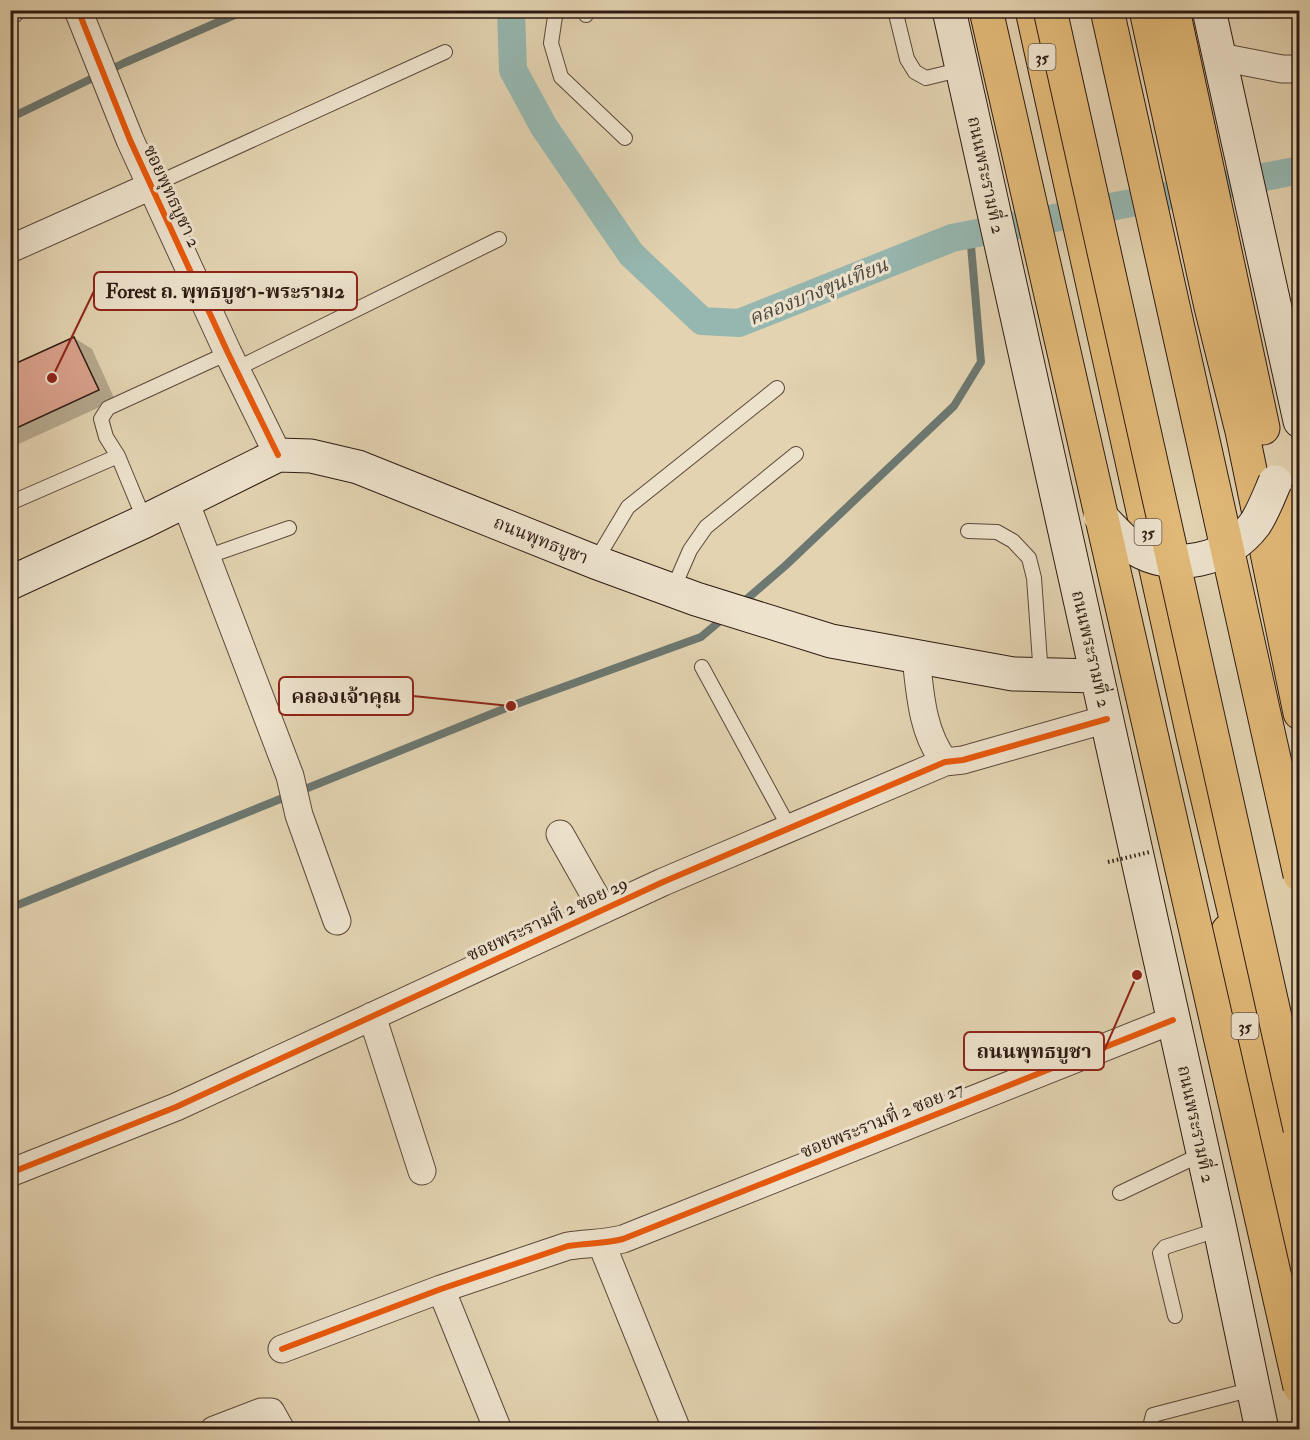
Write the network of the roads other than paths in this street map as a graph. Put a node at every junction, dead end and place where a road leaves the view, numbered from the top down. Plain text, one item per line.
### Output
1 (78, 10) edge
2 (556, 10) edge
3 (895, 10) edge
4 (949, 10) edge
5 (986, 10) edge
6 (1032, 10) edge
7 (1050, 10) edge
8 (1107, 10) edge
9 (1146, 10) edge
10 (1173, 10) edge
11 (1209, 10) edge
12 (445, 52) dead end
13 (963, 69) junction
14 (1299, 69) edge
15 (1223, 70) junction
16 (625, 138) dead end
17 (151, 186) junction
18 (499, 239) dead end
19 (10, 249) edge
20 (232, 361) junction
21 (777, 388) dead end
22 (1299, 421) edge
23 (796, 454) dead end
24 (278, 455) junction
25 (118, 456) junction
26 (1275, 482) junction
27 (185, 501) junction
28 (10, 503) edge
29 (1100, 516) junction
30 (145, 521) junction
31 (289, 528) dead end
32 (968, 531) dead end
33 (206, 557) junction
34 (595, 562) junction
35 (10, 583) edge
36 (685, 594) junction
37 (1299, 595) edge
38 (916, 657) junction
39 (702, 667) dead end
40 (1041, 676) junction
41 (1097, 676) junction
42 (1299, 713) edge
43 (1107, 719) junction
44 (1193, 736) junction
45 (945, 762) junction
46 (790, 829) junction
47 (560, 834) dead end
48 (1299, 875) edge
49 (603, 910) junction
50 (337, 921) dead end
51 (372, 1016) junction
52 (1173, 1020) junction
53 (1299, 1129) edge
54 (1202, 1154) junction
55 (422, 1171) dead end
56 (10, 1173) edge
57 (1299, 1184) edge
58 (1120, 1193) dead end
59 (1220, 1229) junction
60 (602, 1245) junction
61 (441, 1289) junction
62 (1299, 1315) edge
63 (1175, 1316) dead end
64 (282, 1349) dead end
65 (1299, 1387) edge
66 (1253, 1389) junction
67 (214, 1430) edge
68 (281, 1430) edge
69 (498, 1430) edge
70 (677, 1430) edge
71 (1153, 1430) edge
72 (1262, 1430) edge

1 - 17 street, ซอยพุทธบูชา 2
2 - 16 lane
3 - 13 lane
4 - 13 main road, ถนนพระรามที่ 2
5 - 29 main road, bridge
6 - 44 main road, 35
7 - 53 main road, bridge
8 - 48 main road, bridge
9 - 42 main road
10 - 26 main road
11 - 15 main road
12 - 17 lane
13 - 41 main road, ถนนพระรามที่ 2
14 - 15 street
15 - 22 main road
17 - 19 street
17 - 20 street, ซอยพุทธบูชา 2
18 - 20 lane
20 - 24 street, ซอยพุทธบูชา 2
20 - 25 lane
21 - 34 lane
23 - 36 lane
24 - 27 main road, ถนนพุทธบูชา
24 - 34 main road, ถนนพุทธบูชา
25 - 28 lane
25 - 30 lane
26 - 29 main road, bridge
26 - 37 main road
27 - 30 main road, ถนนพุทธบูชา
27 - 33 street
29 - 65 main road, bridge
30 - 35 main road, ถนนพุทธบูชา
31 - 33 lane
32 - 40 lane
33 - 50 street
34 - 36 main road, ถนนพุทธบูชา
36 - 38 main road, ถนนพุทธบูชา
38 - 40 main road, ถนนพุทธบูชา
38 - 45 street
39 - 46 lane
40 - 41 main road, ถนนพุทธบูชา
41 - 43 main road, ถนนพระรามที่ 2
43 - 45 street, ซอยพระรามที่ 2 ซอย 29
43 - 52 main road, ถนนพระรามที่ 2
44 - 57 main road
44 - 62 main road, 35
45 - 46 street, ซอยพระรามที่ 2 ซอย 29
46 - 49 street, ซอยพระรามที่ 2 ซอย 29
47 - 49 street
49 - 51 street, ซอยพระรามที่ 2 ซอย 29
51 - 55 street
51 - 56 street, ซอยพระรามที่ 2 ซอย 29
52 - 54 main road, ถนนพระรามที่ 2
52 - 60 street, ซอยพระรามที่ 2 ซอย 27
54 - 58 lane
54 - 59 main road, ถนนพระรามที่ 2
59 - 63 lane
59 - 66 main road, ถนนพระรามที่ 2
60 - 61 street, ซอยพระรามที่ 2 ซอย 27
60 - 70 street
61 - 64 street, ซอยพระรามที่ 2 ซอย 27
61 - 69 street
66 - 71 lane
66 - 72 main road, ถนนพระรามที่ 2
67 - 68 street

